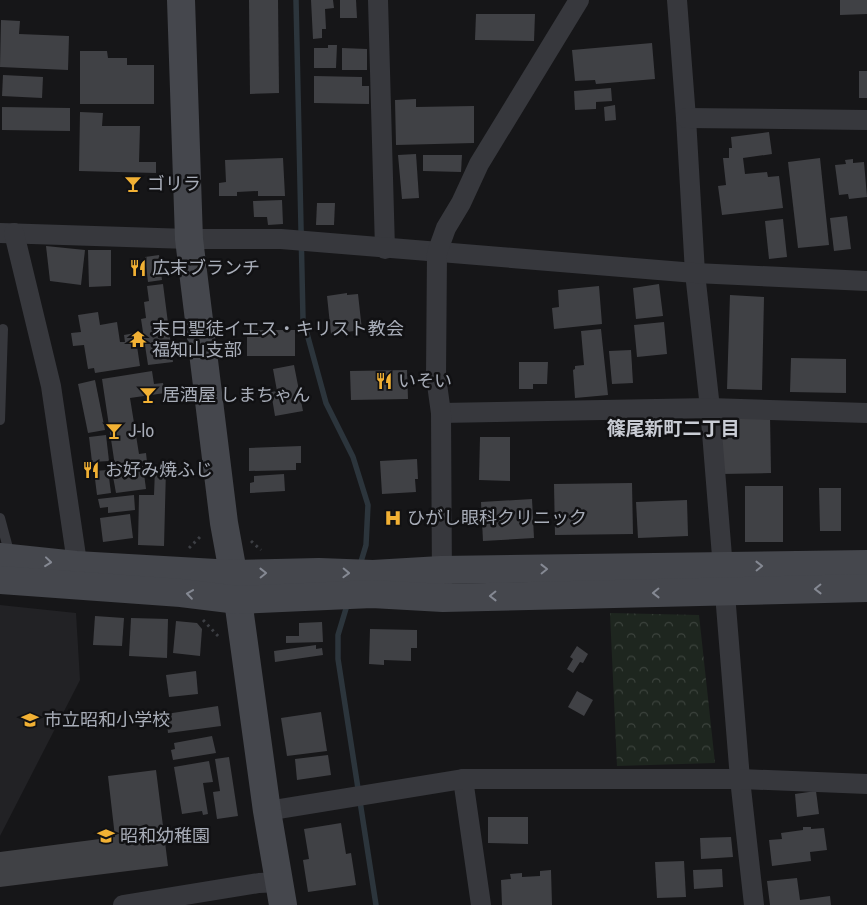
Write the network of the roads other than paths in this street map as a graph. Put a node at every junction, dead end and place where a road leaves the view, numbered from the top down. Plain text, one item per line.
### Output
1 (181, 0) edge
2 (378, 0) edge
3 (579, 0) edge
4 (677, 0) edge
5 (686, 118) junction
6 (867, 120) edge
7 (7, 233) edge
8 (189, 239) junction
9 (385, 249) junction
10 (437, 253) junction
11 (695, 274) junction
12 (867, 281) edge
13 (3, 329) dead end
14 (710, 408) junction
15 (441, 413) junction
16 (867, 413) edge
17 (0, 420) edge
18 (0, 518) edge
19 (867, 564) edge
20 (3, 565) edge
21 (441, 570) junction
22 (233, 574) junction
23 (74, 575) junction
24 (724, 579) junction
25 (320, 584) junction
26 (372, 584) junction
27 (867, 588) edge
28 (443, 598) junction
29 (238, 600) junction
30 (463, 779) junction
31 (740, 780) junction
32 (867, 784) edge
33 (268, 810) junction
34 (281, 893) edge
35 (123, 905) edge
36 (482, 905) edge
37 (754, 905) edge

1 - 8 street
2 - 9 street
3 - 10 street
4 - 5 street
5 - 6 street
5 - 11 street
7 - 8 street
7 - 23 street
8 - 9 street
8 - 22 street
9 - 10 street
10 - 11 street
10 - 15 street
11 - 12 street
11 - 14 street
13 - 17 lane
14 - 15 street
14 - 16 street
14 - 24 street
15 - 21 street
18 - 20 lane
24 -> 19 street
20 - 23 street
21 -> 24 street
21 - 26 street
21 - 28 street
22 - 23 street
22 -> 25 street
22 - 29 street
29 -> 23 street
27 -> 24 street
24 -> 28 street
24 - 31 street
25 - 26 street
25 - 29 street
26 - 28 street
29 - 33 street
30 - 31 street
30 - 33 street
30 - 36 street
31 - 32 street
31 - 37 street
33 - 34 street
34 - 35 street

